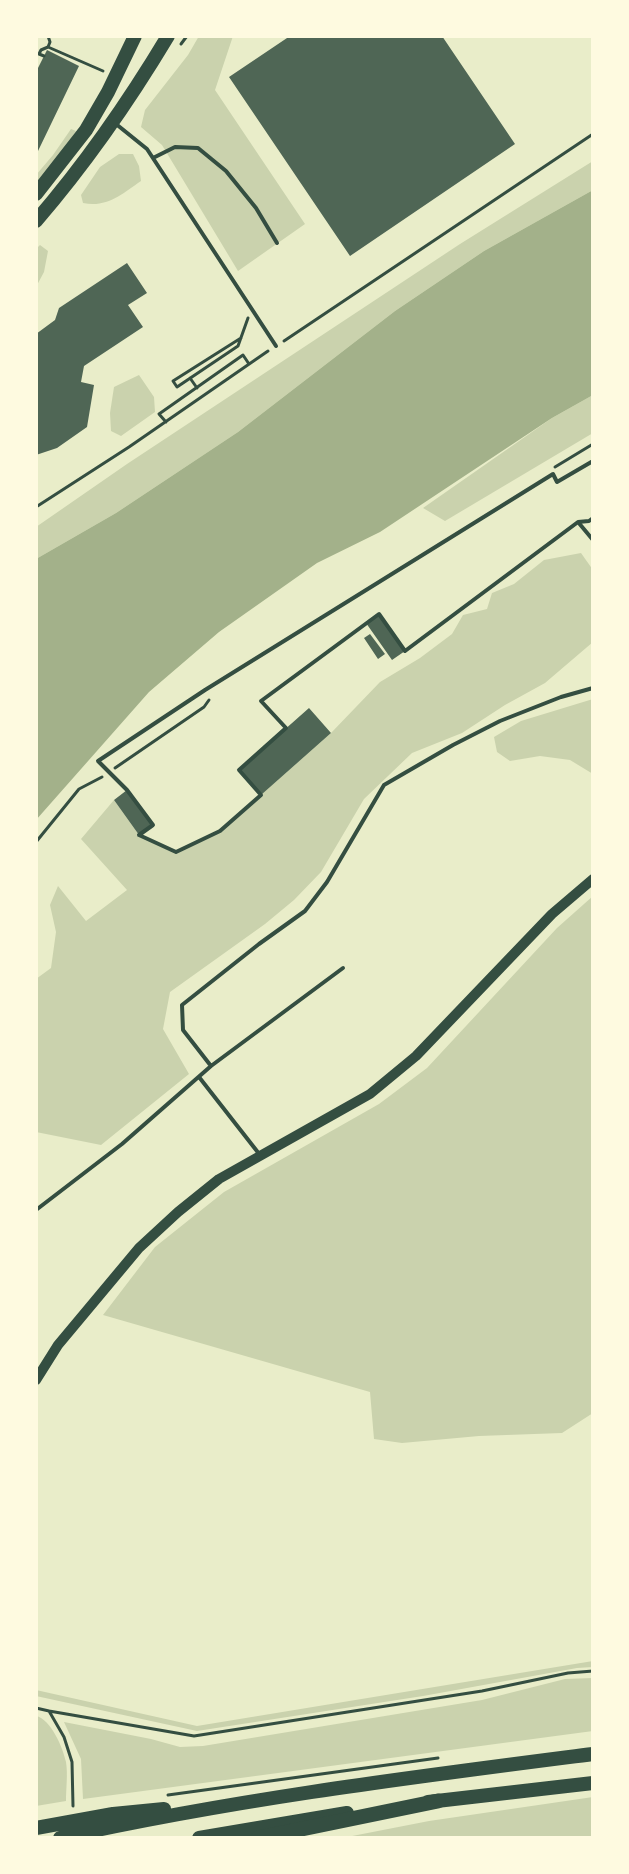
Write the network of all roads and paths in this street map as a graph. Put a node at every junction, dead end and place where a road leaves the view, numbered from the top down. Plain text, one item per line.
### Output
1 (48, 36) edge
2 (168, 36) edge
3 (136, 39) edge
4 (48, 47) junction
5 (44, 56) dead end
6 (105, 71) dead end
7 (97, 113) junction
8 (113, 122) junction
9 (593, 134) edge
10 (153, 158) junction
11 (36, 194) edge
12 (36, 221) edge
13 (277, 243) dead end
14 (251, 308) junction
15 (241, 338) junction
16 (276, 346) junction
17 (249, 364) junction
18 (190, 378) junction
19 (197, 388) junction
20 (166, 422) junction
21 (593, 461) edge
22 (36, 507) edge
23 (593, 518) edge
24 (578, 522) junction
25 (593, 540) edge
26 (593, 688) edge
27 (593, 879) edge
28 (343, 968) dead end
29 (211, 1066) junction
30 (199, 1077) junction
31 (261, 1156) junction
32 (36, 1210) edge
33 (36, 1380) edge
34 (593, 1671) edge
35 (36, 1708) edge
36 (49, 1711) junction
37 (593, 1754) edge
38 (446, 1757) dead end
39 (593, 1783) edge
40 (166, 1795) dead end
41 (267, 1799) junction
42 (438, 1801) junction
43 (73, 1808) dead end
44 (36, 1828) edge
45 (60, 1838) edge
46 (199, 1838) edge
47 (258, 1838) edge

1 - 4 path
2 - 8 main road
3 - 7 main road
4 - 5 path
4 - 6 path
7 - 8 main road
7 - 11 main road
8 - 10 lane
8 - 12 main road
9 - 16 path
10 - 13 lane
10 - 14 lane
14 - 15 path
14 - 16 lane
15 - 18 path
15 - 18 path
16 - 17 path
17 - 19 path
17 - 20 path
18 - 19 path
19 - 20 path
20 - 22 path
21 - 24 lane
23 - 24 lane
24 - 25 lane
26 - 29 lane
27 - 31 street
28 - 29 lane
29 - 30 lane
30 - 31 lane
30 - 32 lane
31 - 33 street
34 - 36 path
35 - 36 path
36 - 43 path
37 - 41 main road
38 - 40 path
39 - 42 main road
41 - 44 main road
41 - 45 main road
42 - 46 main road
42 - 47 highway

